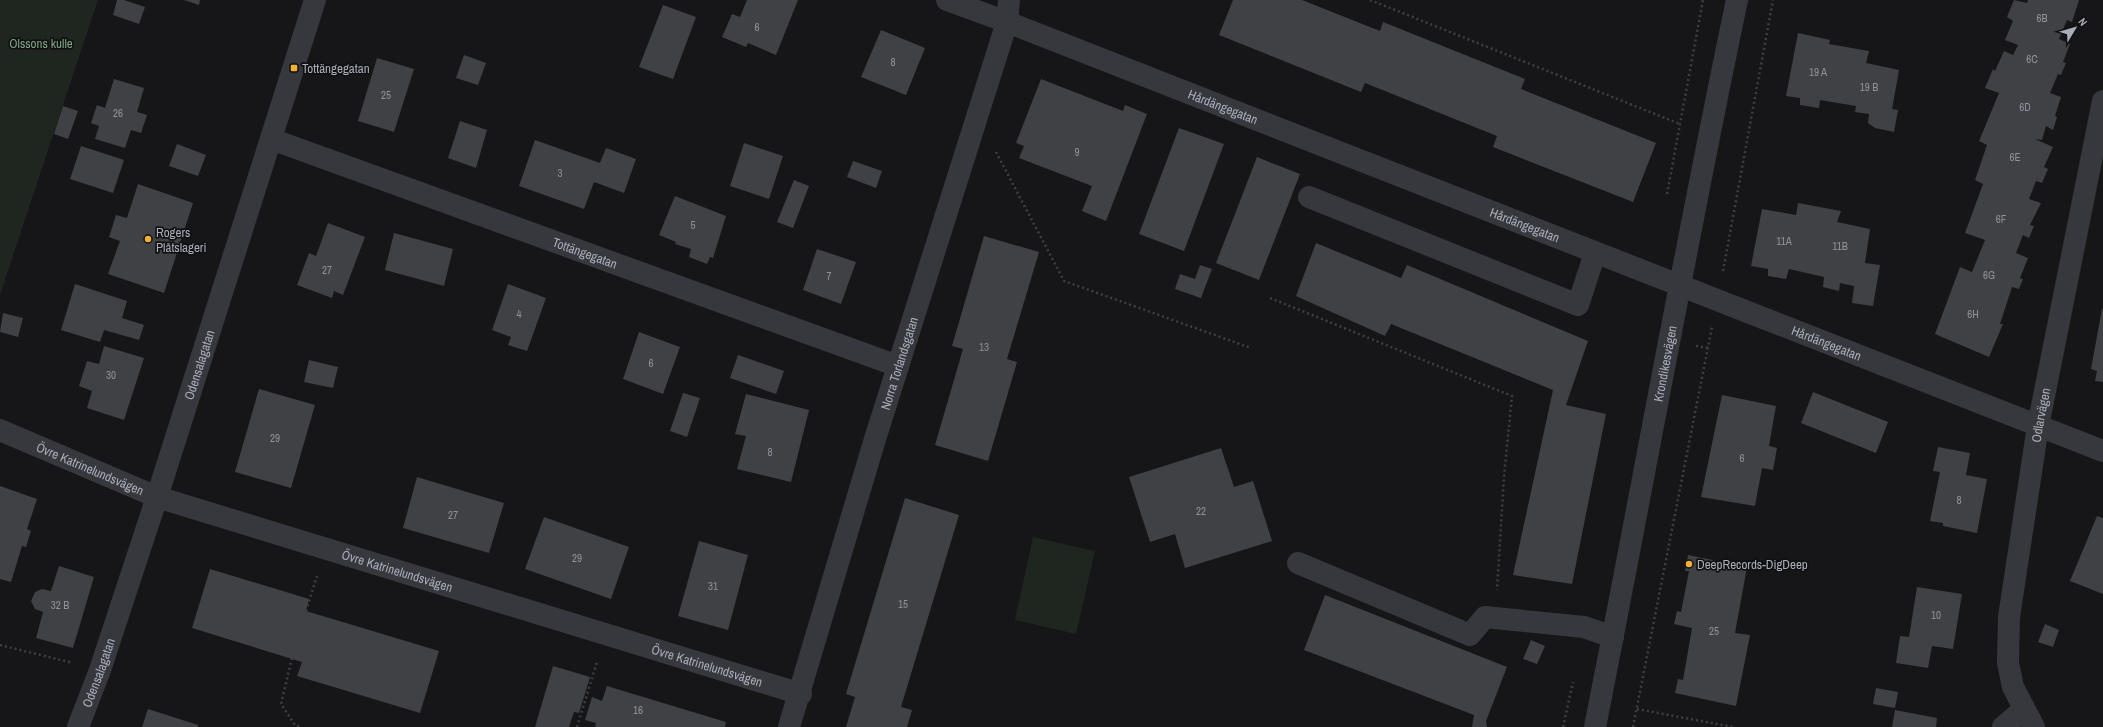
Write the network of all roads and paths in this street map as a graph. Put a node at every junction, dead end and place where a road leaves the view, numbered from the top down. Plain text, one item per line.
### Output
1 (315, 0) edge
2 (947, 0) edge
3 (1009, 0) edge
4 (1370, 0) edge
5 (1737, 0) edge
6 (1773, 0) edge
7 (1007, 22) junction
8 (2103, 102) edge
9 (977, 116) junction
10 (1710, 133) junction
11 (271, 139) junction
12 (1309, 198) dead end
13 (1595, 253) junction
14 (1680, 285) junction
15 (1270, 298) dead end
16 (1717, 301) junction
17 (1251, 348) dead end
18 (898, 366) junction
19 (2038, 426) junction
20 (0, 430) edge
21 (2103, 451) edge
22 (157, 497) junction
23 (325, 549) junction
24 (1298, 563) dead end
25 (306, 611) dead end
26 (1495, 618) junction
27 (606, 634) junction
28 (1613, 636) junction
29 (0, 645) edge
30 (292, 658) dead end
31 (100, 670) junction
32 (801, 694) junction
33 (1637, 709) junction
34 (2029, 718) edge
35 (78, 727) edge
36 (302, 727) edge
37 (576, 727) edge
38 (789, 727) edge
39 (1595, 727) edge
40 (1633, 727) edge
41 (1733, 727) edge
42 (2003, 727) edge

1 - 11 street, Odensalagatan
2 - 7 street, Hårdängegatan
3 - 7 street, Norra Torlandsgatan
4 - 10 path
5 - 10 street, Krondikesvägen
6 - 16 path
7 - 9 street, Norra Torlandsgatan
7 - 13 street, Hårdängegatan
8 - 19 street, Odlarvägen
9 - 17 path
9 - 18 street, Norra Torlandsgatan
10 - 14 street, Krondikesvägen
11 - 18 street, Tottängegatan
11 - 22 street, Odensalagatan
12 - 13 street
13 - 14 street, Hårdängegatan
14 - 16 street, Hårdängegatan
14 - 28 street, Krondikesvägen
15 - 26 path
16 - 19 street, Hårdängegatan
16 - 33 path
18 - 32 street, Norra Torlandsgatan
19 - 21 street, Hårdängegatan
19 - 34 street, Odlarvägen
20 - 22 street, Övre Katrinelundsvägen
22 - 23 street, Övre Katrinelundsvägen
22 - 31 street, Odensalagatan
23 - 25 path
23 - 27 street, Övre Katrinelundsvägen
24 - 26 street
26 - 28 street
27 - 32 street, Övre Katrinelundsvägen
27 - 37 path
28 - 39 street, Krondikesvägen
29 - 31 path
30 - 36 path
31 - 35 street, Odensalagatan
32 - 38 street, Norra Torlandsgatan
33 - 40 path
33 - 41 path
34 - 42 street

